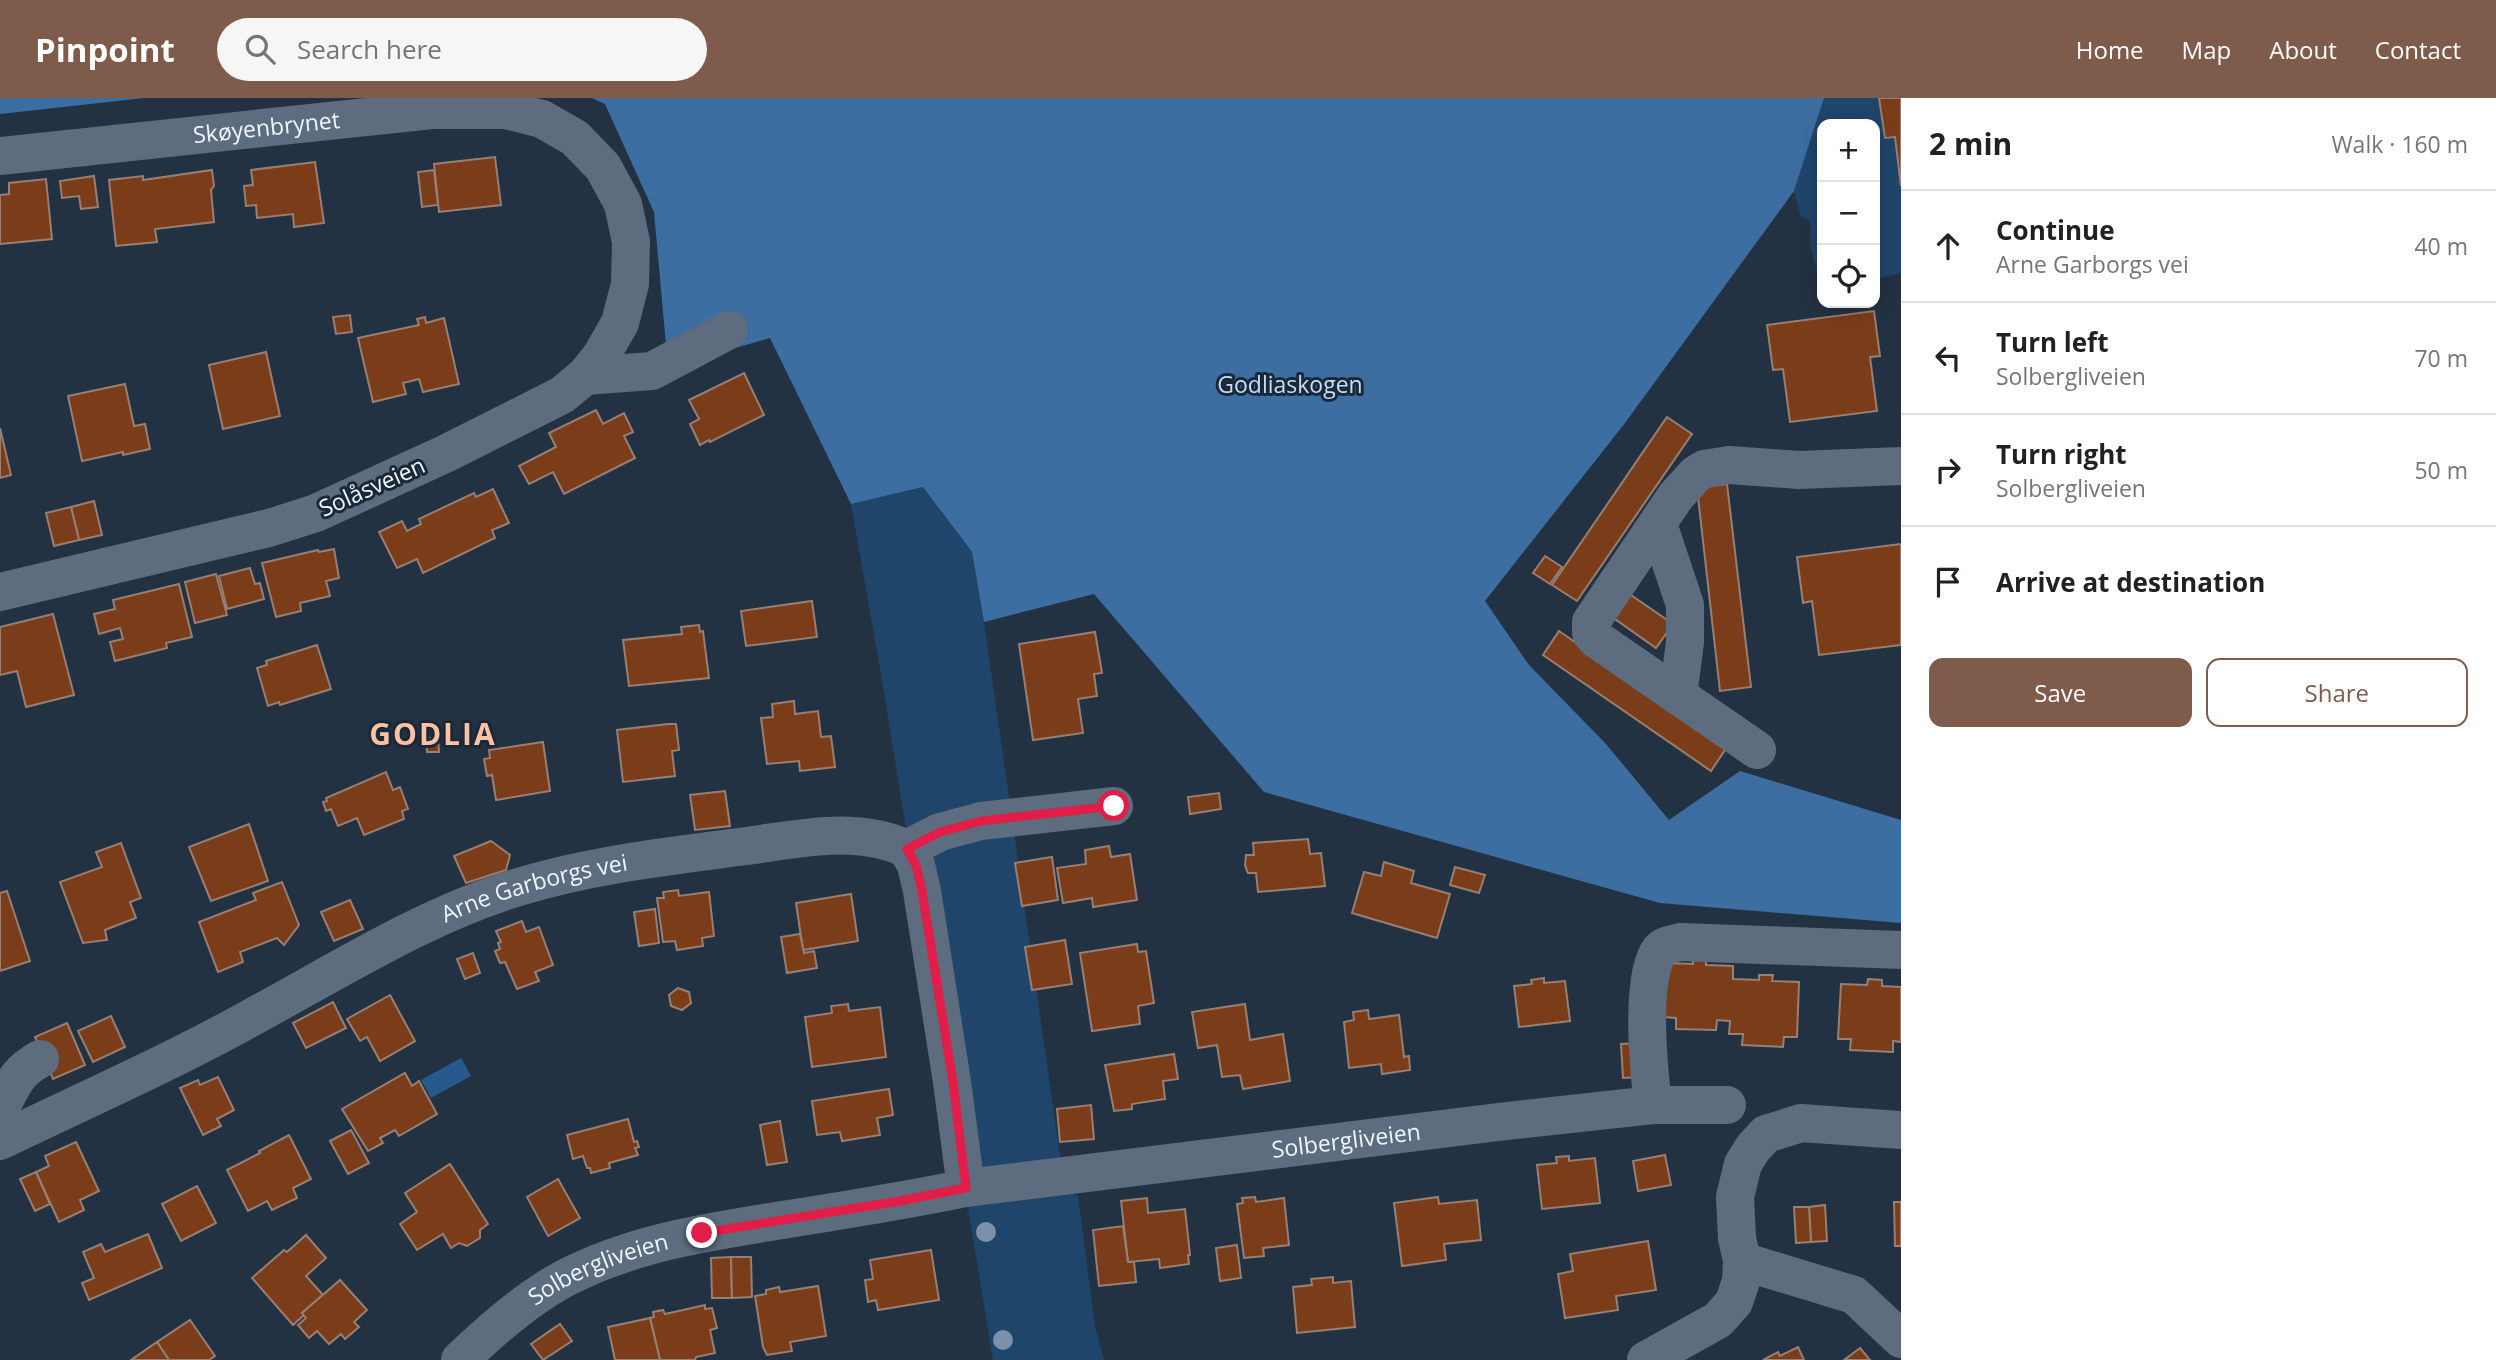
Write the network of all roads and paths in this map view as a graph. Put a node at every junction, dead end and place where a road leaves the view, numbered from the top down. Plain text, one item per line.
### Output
1 (0, 156) edge
2 (631, 242) joint
3 (729, 330) dead end
4 (585, 376) junction
5 (1901, 466) edge
6 (1658, 524) junction
7 (0, 592) edge
8 (1678, 696) junction
9 (1757, 750) dead end
10 (1114, 806) dead end
11 (907, 849) junction
12 (1901, 950) edge
13 (40, 1059) dead end
14 (1653, 1105) junction
15 (1727, 1105) dead end
16 (0, 1110) edge
17 (1901, 1130) edge
18 (0, 1141) edge
19 (966, 1188) junction
20 (1742, 1261) junction
21 (1901, 1339) edge
22 (460, 1360) edge
23 (1646, 1360) edge

1 - 2 street, Skøyenbrynet
2 - 4 street, Solåsveien
3 - 4 street
4 - 7 street, Solåsveien
5 - 6 street
6 - 8 street
6 - 8 street
8 - 9 street
10 - 11 street
11 - 18 street, Arne Garborgs vei
11 - 19 street
12 - 14 street
13 - 16 street
14 - 15 street, Solbergliveien
14 - 19 street, Solbergliveien
17 - 20 street
19 - 22 street, Solbergliveien
20 - 21 street
20 - 23 street

